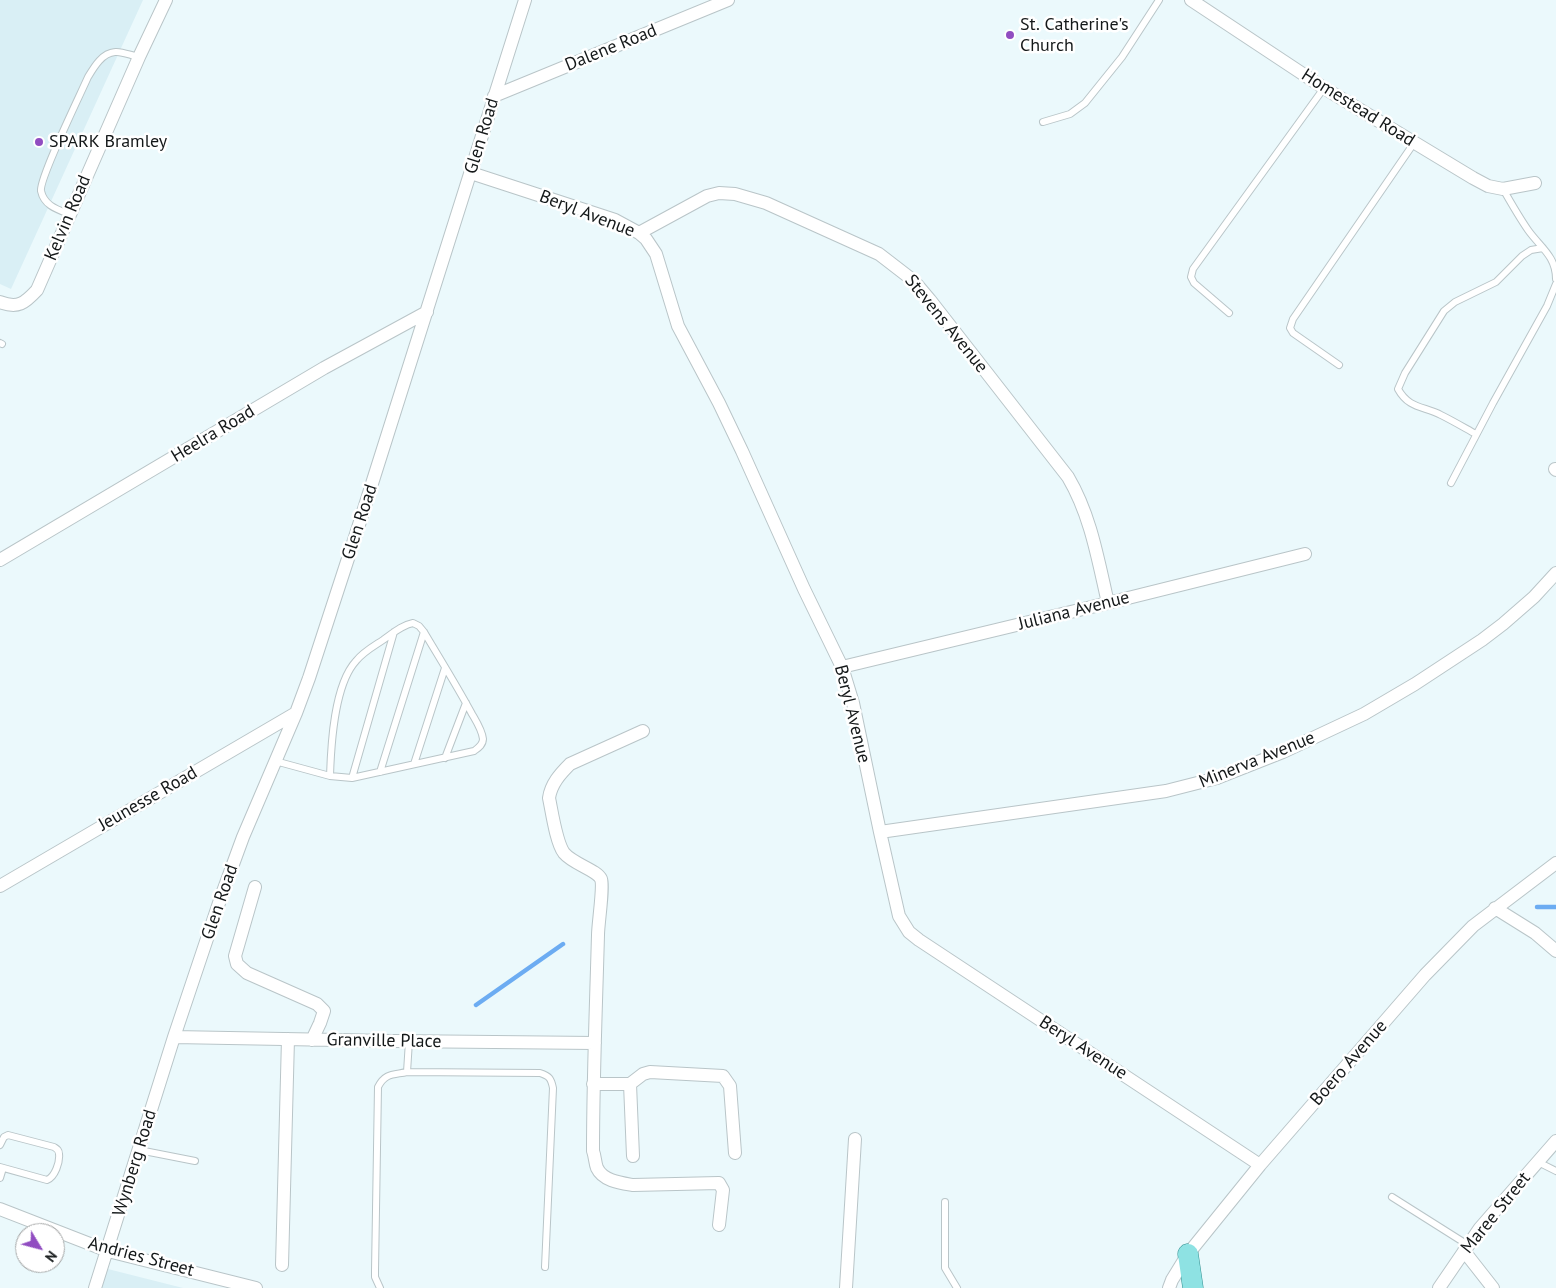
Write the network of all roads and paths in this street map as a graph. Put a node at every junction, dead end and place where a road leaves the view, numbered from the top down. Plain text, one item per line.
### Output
1 (166, 0) edge
2 (525, 0) edge
3 (728, 0) edge
4 (1159, 0) edge
5 (1191, 0) edge
6 (139, 57) junction
7 (1324, 88) junction
8 (494, 96) junction
9 (1043, 122) dead end
10 (1414, 143) junction
11 (472, 173) junction
12 (1535, 183) dead end
13 (1503, 190) junction
14 (69, 214) junction
15 (640, 233) junction
16 (1543, 248) junction
17 (1556, 279) edge
18 (1556, 284) edge
19 (0, 302) edge
20 (427, 312) junction
21 (1228, 313) dead end
22 (1339, 365) dead end
23 (1476, 434) junction
24 (1451, 483) dead end
25 (1305, 554) dead end
26 (0, 560) edge
27 (1556, 573) edge
28 (1108, 603) junction
29 (394, 632) junction
30 (424, 632) junction
31 (842, 667) junction
32 (446, 668) junction
33 (466, 703) junction
34 (296, 713) junction
35 (643, 731) dead end
36 (444, 758) junction
37 (275, 761) junction
38 (414, 764) junction
39 (380, 772) junction
40 (330, 776) junction
41 (352, 778) junction
42 (880, 832) junction
43 (1556, 863) edge
44 (0, 886) edge
45 (255, 887) dead end
46 (1495, 908) junction
47 (1556, 951) edge
48 (174, 1037) junction
49 (288, 1039) junction
50 (312, 1040) junction
51 (409, 1041) junction
52 (594, 1043) junction
53 (407, 1072) junction
54 (593, 1084) junction
55 (630, 1084) junction
56 (855, 1139) dead end
57 (1556, 1141) edge
58 (0, 1145) edge
59 (139, 1150) junction
60 (735, 1152) dead end
61 (633, 1156) dead end
62 (195, 1161) dead end
63 (1538, 1162) junction
64 (1260, 1165) junction
65 (2, 1167) edge
66 (1556, 1171) edge
67 (0, 1178) edge
68 (1392, 1197) dead end
69 (946, 1202) dead end
70 (0, 1209) edge
71 (719, 1225) dead end
72 (1466, 1248) junction
73 (108, 1251) junction
74 (1188, 1254) junction
75 (282, 1265) dead end
76 (545, 1267) dead end
77 (95, 1288) edge
78 (256, 1288) edge
79 (380, 1288) edge
80 (846, 1288) edge
81 (957, 1288) edge
82 (1169, 1288) edge
83 (1193, 1288) edge
84 (1438, 1288) edge
85 (1493, 1288) edge

1 - 6 street, Kelvin Road
2 - 8 street, Glen Road
3 - 8 street, Dalene Road
4 - 9 lane
5 - 7 street, Homestead Road
6 - 14 street, Kelvin Road
6 - 14 lane
7 - 10 street, Homestead Road
7 - 21 lane
8 - 11 street, Glen Road
10 - 13 street, Homestead Road
10 - 22 lane
11 - 15 street, Beryl Avenue
11 - 20 street, Glen Road
12 - 13 street
13 - 16 lane
14 - 19 street, Kelvin Road
15 - 28 street, Stevens Avenue
15 - 31 street, Beryl Avenue
16 - 17 lane
16 - 23 lane
18 - 23 lane
20 - 26 street, Heelra Road
20 - 34 street, Glen Road
23 - 24 lane
25 - 28 street, Juliana Avenue
27 - 42 street, Minerva Avenue
28 - 31 street, Juliana Avenue
29 - 30 lane
29 - 40 lane
29 - 41 lane
30 - 32 lane
30 - 39 lane
31 - 42 street, Beryl Avenue
32 - 33 lane
32 - 38 lane
33 - 36 lane
33 - 36 lane
34 - 37 street, Glen Road
34 - 44 street, Jeunesse Road
35 - 52 street
36 - 38 lane
37 - 40 lane
37 - 48 street, Glen Road
38 - 39 lane
39 - 41 lane
40 - 41 lane
42 - 64 street, Beryl Avenue
43 - 46 street, Boero Avenue
45 - 50 street
46 - 47 street
46 - 64 street, Boero Avenue
48 - 49 street, Granville Place
48 - 59 street, Wynberg Road
49 - 50 street, Granville Place
49 - 75 street
50 - 51 street, Granville Place
51 - 52 street, Granville Place
51 - 53 lane
52 - 54 street
53 - 76 lane
53 - 79 lane
54 - 55 street
54 - 71 street
55 - 60 street
55 - 61 street
56 - 80 street
57 - 63 street, Maree Street
58 - 65 lane
59 - 62 lane
59 - 73 street, Wynberg Road
63 - 66 lane
63 - 72 street, Maree Street
64 - 74 street, Boero Avenue
65 - 67 lane
68 - 72 lane
69 - 81 lane
70 - 73 street, Andries Street
72 - 84 street, Maree Street
72 - 85 street
73 - 77 street, Wynberg Road
73 - 78 street, Andries Street
74 - 82 street, Boero Avenue
74 - 83 main road

